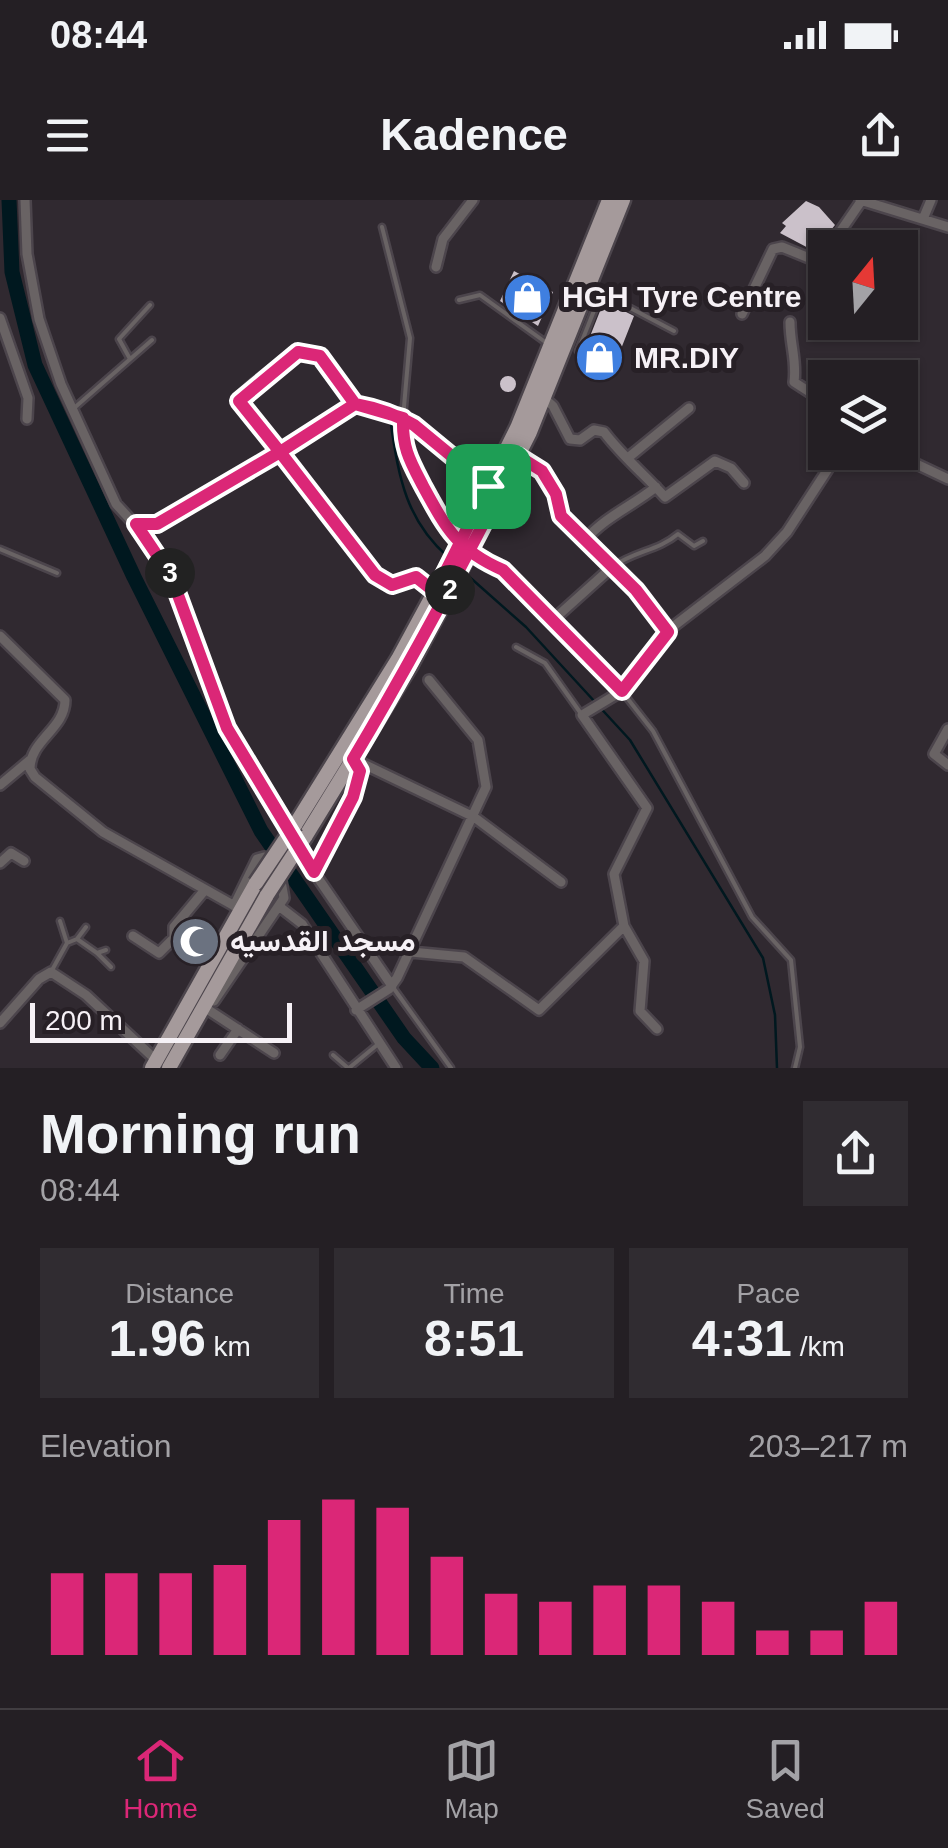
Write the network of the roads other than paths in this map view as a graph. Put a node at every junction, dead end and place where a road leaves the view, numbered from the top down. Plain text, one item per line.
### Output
1 (25, 200) edge
2 (473, 200) edge
3 (608, 200) edge
4 (623, 200) edge
5 (861, 200) edge
6 (931, 200) edge
7 (923, 218) junction
8 (382, 227) dead end
9 (948, 227) edge
10 (841, 230) edge
11 (808, 258) edge
12 (436, 267) dead end
13 (595, 290) junction
14 (460, 300) dead end
15 (583, 303) junction
16 (150, 305) dead end
17 (566, 311) junction
18 (742, 314) dead end
19 (0, 318) edge
20 (790, 322) dead end
21 (674, 330) dead end
22 (152, 340) dead end
23 (552, 346) junction
24 (578, 351) dead end
25 (130, 359) junction
26 (808, 393) edge
27 (544, 398) junction
28 (355, 404) junction
29 (689, 408) dead end
30 (73, 409) junction
31 (403, 418) junction
32 (26, 419) dead end
33 (280, 452) junction
34 (518, 456) junction
35 (629, 457) junction
36 (918, 465) edge
37 (828, 470) edge
38 (948, 479) edge
39 (744, 483) dead end
40 (488, 486) junction
41 (656, 487) junction
42 (136, 524) junction
43 (469, 538) junction
44 (585, 540) junction
45 (703, 540) dead end
46 (0, 548) edge
47 (612, 567) junction
48 (57, 573) dead end
49 (449, 579) junction
50 (435, 592) junction
51 (552, 620) junction
52 (668, 632) junction
53 (0, 636) edge
54 (516, 648) dead end
55 (430, 680) dead end
56 (622, 691) junction
57 (582, 715) junction
58 (948, 729) edge
59 (30, 760) junction
60 (356, 760) junction
61 (948, 765) edge
62 (0, 785) edge
63 (474, 817) junction
64 (300, 831) junction
65 (24, 861) dead end
66 (0, 862) edge
67 (314, 872) junction
68 (561, 882) dead end
69 (204, 891) junction
70 (237, 907) junction
71 (280, 907) junction
72 (60, 921) dead end
73 (86, 926) dead end
74 (624, 926) junction
75 (133, 936) dead end
76 (77, 939) junction
77 (66, 940) junction
78 (106, 950) dead end
79 (411, 952) junction
80 (97, 953) junction
81 (111, 966) dead end
82 (51, 972) junction
83 (390, 987) junction
84 (207, 1008) junction
85 (360, 1008) junction
86 (193, 1022) junction
87 (0, 1023) edge
88 (238, 1029) junction
89 (657, 1029) dead end
90 (377, 1045) junction
91 (274, 1052) dead end
92 (332, 1054) dead end
93 (220, 1055) dead end
94 (159, 1065) edge
95 (348, 1068) edge
96 (396, 1068) edge
97 (452, 1068) edge
98 (795, 1068) edge

1 - 30 street
2 - 12 street
3 - 17 main road
4 - 13 main road
5 - 7 street
5 - 10 street
6 - 7 street
7 - 9 street
8 - 31 lane
11 - 18 street
13 - 15 main road
13 - 21 lane
13 - 24 lane
14 - 23 lane
15 - 17 main road
15 - 27 main road
16 - 25 lane
17 - 23 main road
19 - 32 street
20 - 26 street
22 - 25 lane
23 - 40 main road
25 - 30 lane
27 - 34 main road
27 - 35 street
28 - 31 street
28 - 33 street
28 - 33 street
29 - 35 street
30 - 42 street
31 - 40 street
31 - 51 street
33 - 42 street
33 - 50 street
34 - 43 main road
34 - 44 street
35 - 41 street
36 - 38 street
37 - 52 street
39 - 41 street
40 - 43 main road
41 - 44 street
42 - 67 street
43 - 49 main road, bridge
44 - 47 street
45 - 47 lane
46 - 48 lane
47 - 51 street
47 - 52 street
49 - 50 main road
49 - 60 main road
50 - 64 main road
51 - 56 street
52 - 56 street
53 - 59 street
54 - 57 lane
55 - 63 street
56 - 57 street
56 - 98 lane
57 - 74 street
58 - 61 street
59 - 62 street
59 - 69 street
60 - 63 street
60 - 64 main road
60 - 67 street
63 - 68 street
63 - 79 street
64 - 70 main road, bridge
64 - 86 main road, bridge
65 - 66 street
67 - 83 street
69 - 70 street
69 - 75 street
70 - 71 street
70 - 94 main road
71 - 84 street
71 - 85 street
72 - 77 lane
73 - 76 lane
74 - 79 street
74 - 89 street
76 - 77 lane
76 - 80 lane
77 - 82 lane
78 - 80 lane
79 - 83 street
80 - 81 lane
82 - 87 street
82 - 94 street
83 - 85 street
83 - 97 lane
84 - 86 street
84 - 88 street
85 - 90 street
86 - 94 main road
88 - 91 street
88 - 93 street
90 - 95 lane
90 - 96 street
92 - 95 lane

